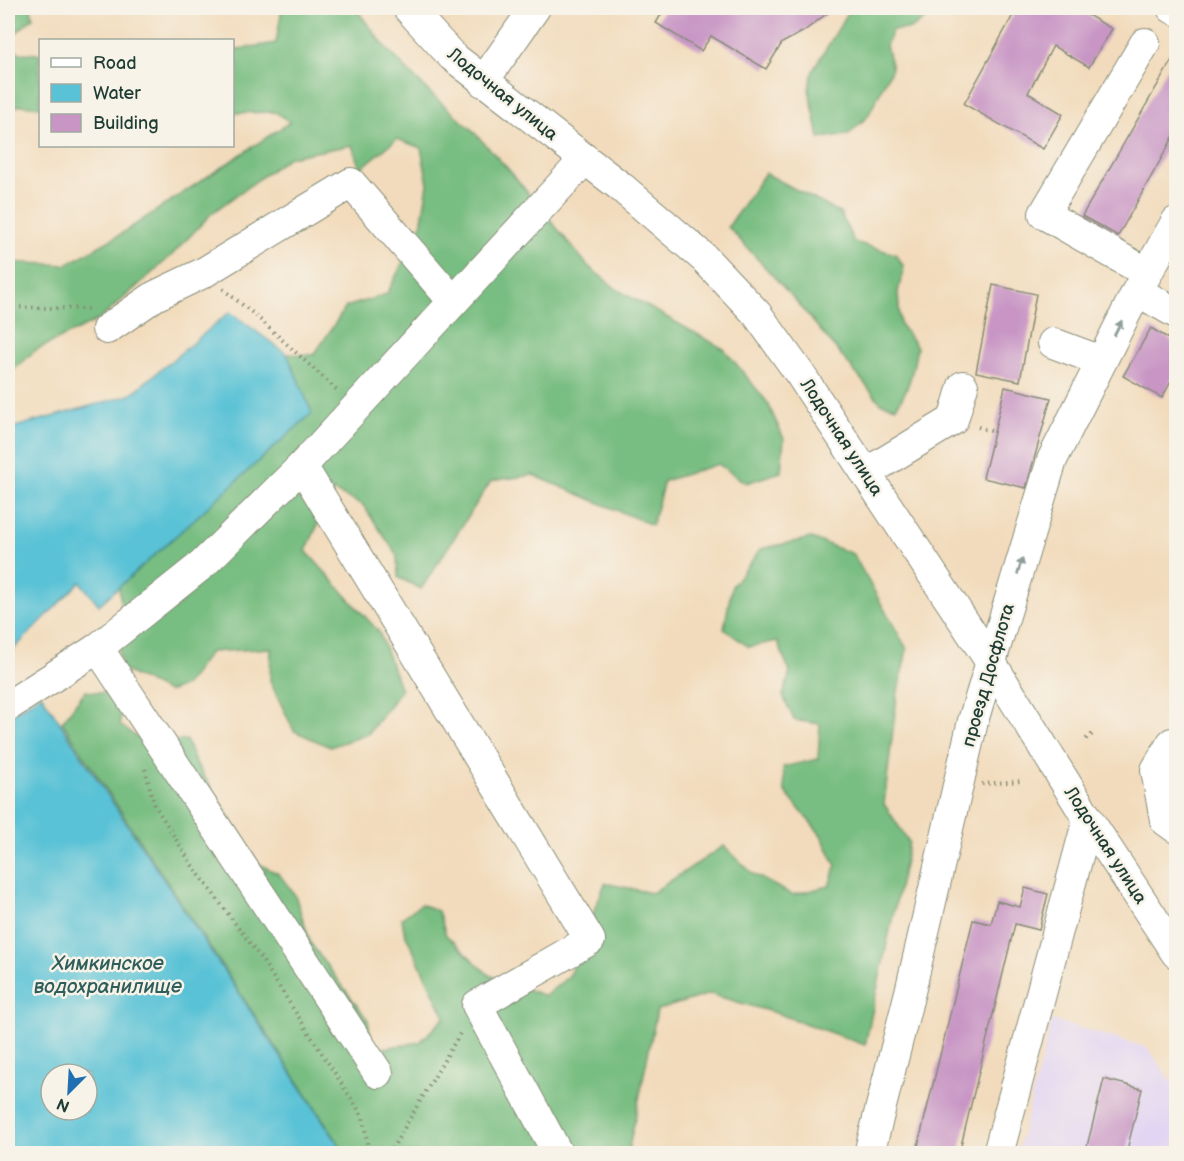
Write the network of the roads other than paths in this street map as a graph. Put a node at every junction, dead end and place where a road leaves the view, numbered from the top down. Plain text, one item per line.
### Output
1 (408, 8) edge
2 (534, 8) edge
3 (1173, 8) edge
4 (1176, 10) edge
5 (1145, 43) dead end
6 (483, 82) junction
7 (585, 159) junction
8 (1176, 222) edge
9 (1142, 282) junction
10 (453, 301) junction
11 (1176, 314) edge
12 (104, 318) road end
13 (1053, 343) dead end
14 (1101, 361) junction
15 (963, 386) dead end
16 (302, 466) junction
17 (866, 473) junction
18 (98, 648) junction
19 (990, 661) junction
20 (8, 706) edge
21 (1172, 743) dead end
22 (1088, 819) junction
23 (1176, 828) edge
24 (1176, 953) edge
25 (378, 1072) dead end
26 (558, 1154) edge
27 (869, 1154) edge
28 (998, 1154) edge

1 - 6 street, Лодочная улица
2 - 6 street
3 - 4 street
5 - 9 street
6 - 7 street, Лодочная улица
7 - 10 street
7 - 17 street, Лодочная улица
8 - 9 street, проезд Досфлота
9 - 11 street
14 -> 9 street, проезд Досфлота
10 - 12 street
10 - 16 street
13 - 14 street
19 -> 14 street, проезд Досфлота
15 - 17 street
16 - 18 street
16 - 26 street
17 - 19 street, Лодочная улица
18 - 20 street
18 - 25 street
19 - 22 street, Лодочная улица
19 - 27 street, проезд Досфлота
21 - 23 street
22 - 24 street, Лодочная улица
22 - 28 street

